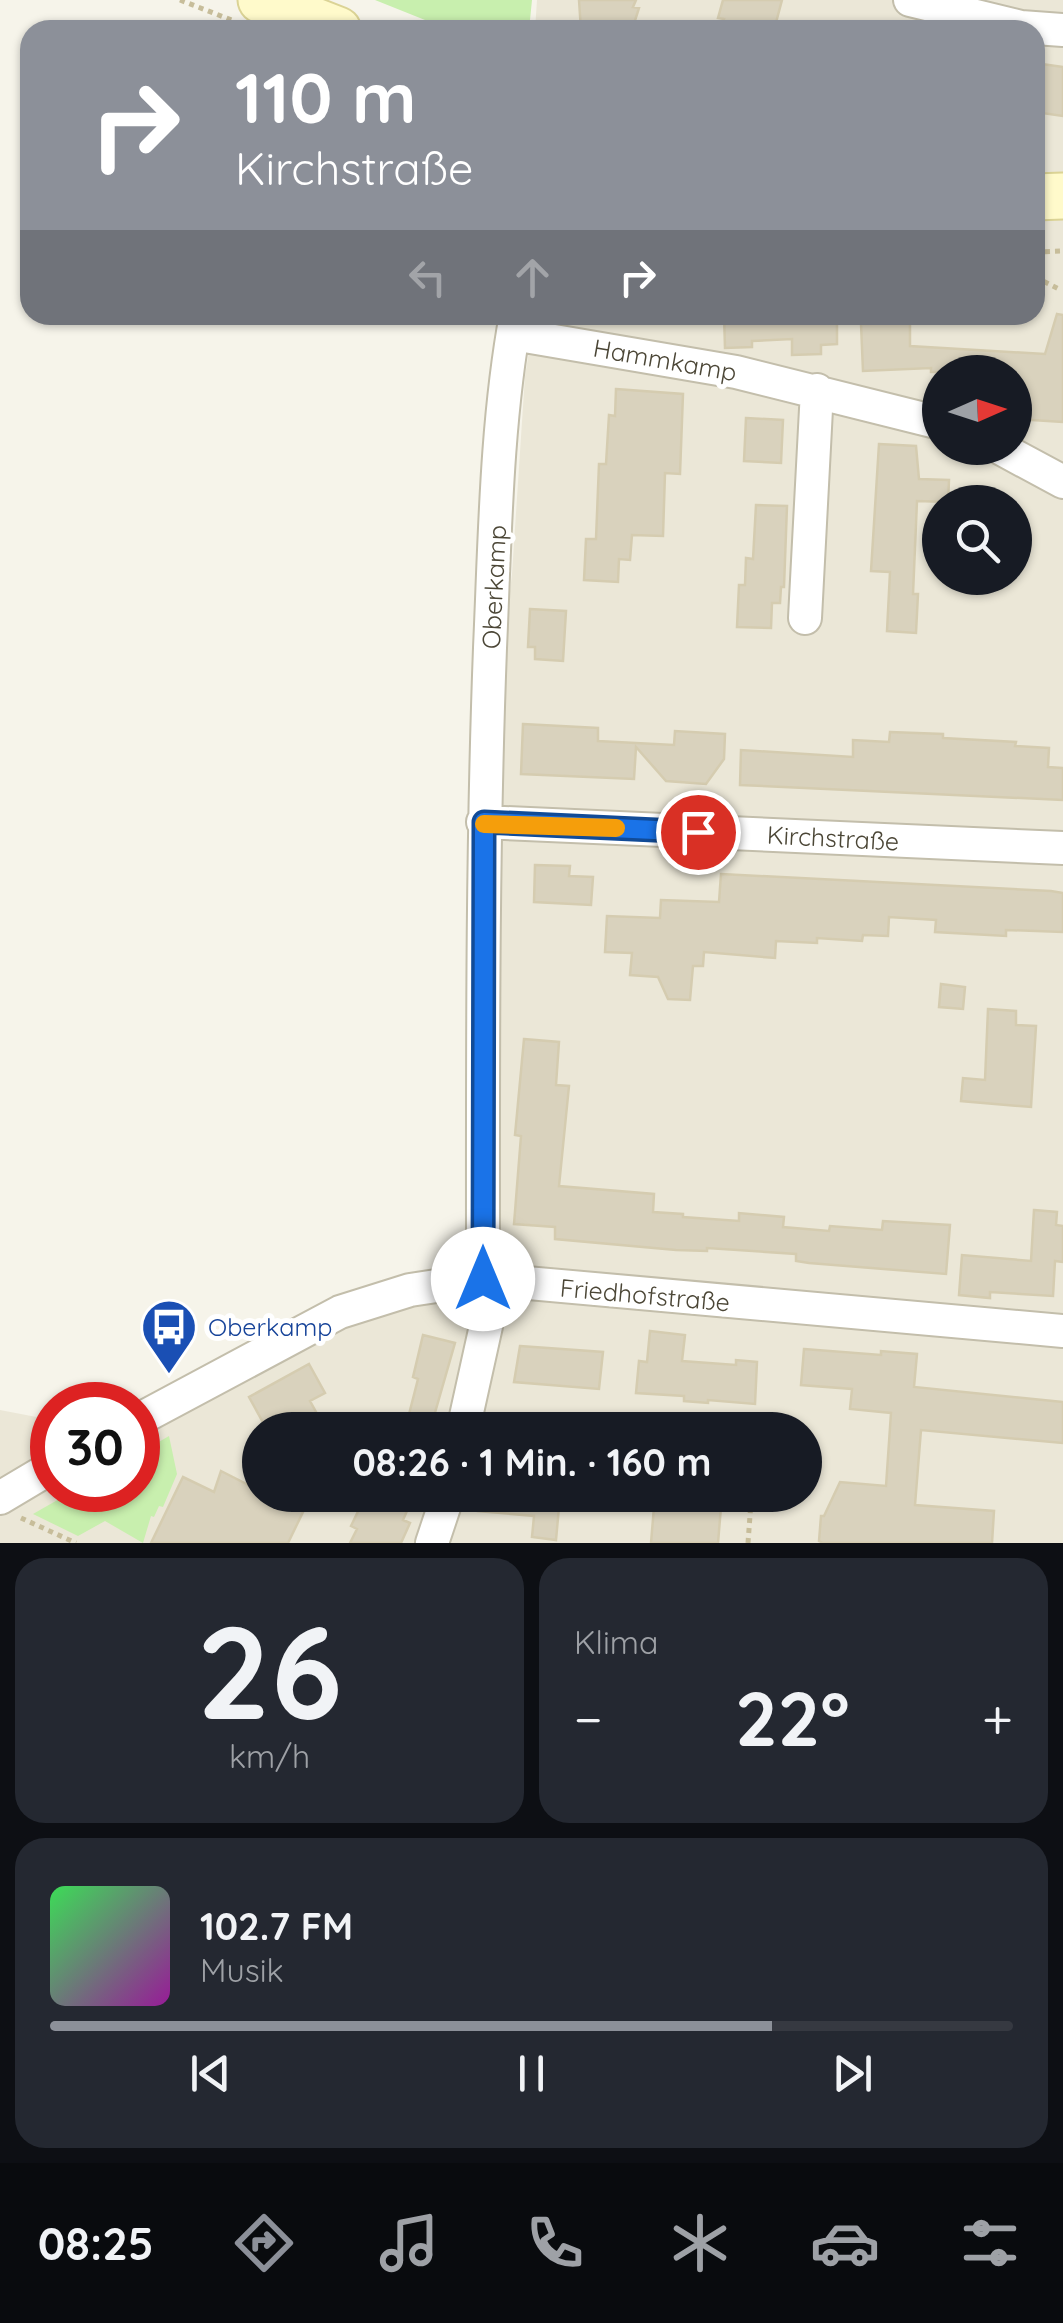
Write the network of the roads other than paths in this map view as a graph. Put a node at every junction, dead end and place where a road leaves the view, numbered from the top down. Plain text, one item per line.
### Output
1 (910, 0) edge
2 (252, 12) edge
3 (290, 20) edge
4 (993, 20) edge
5 (514, 325) edge
6 (817, 390) junction
7 (922, 418) edge
8 (1032, 465) edge
9 (1063, 482) edge
10 (805, 618) dead end
11 (484, 822) junction
12 (1063, 848) edge
13 (483, 1279) junction
14 (1063, 1331) edge
15 (160, 1408) edge
16 (467, 1412) edge
17 (30, 1487) edge
18 (8, 1507) edge
19 (442, 1512) edge
20 (432, 1543) edge

1 - 4 street
2 - 3 main road
5 - 6 street, Hammkamp
5 - 11 street, Oberkamp
6 - 7 street, Hammkamp
6 - 10 street
8 - 9 street
11 - 12 street, Kirchstraße
11 - 13 street, Oberkamp
13 - 14 street, Friedhofstraße
13 - 15 street, Friedhofstraße
13 - 16 street, Oberkamp
17 - 18 street
19 - 20 street

